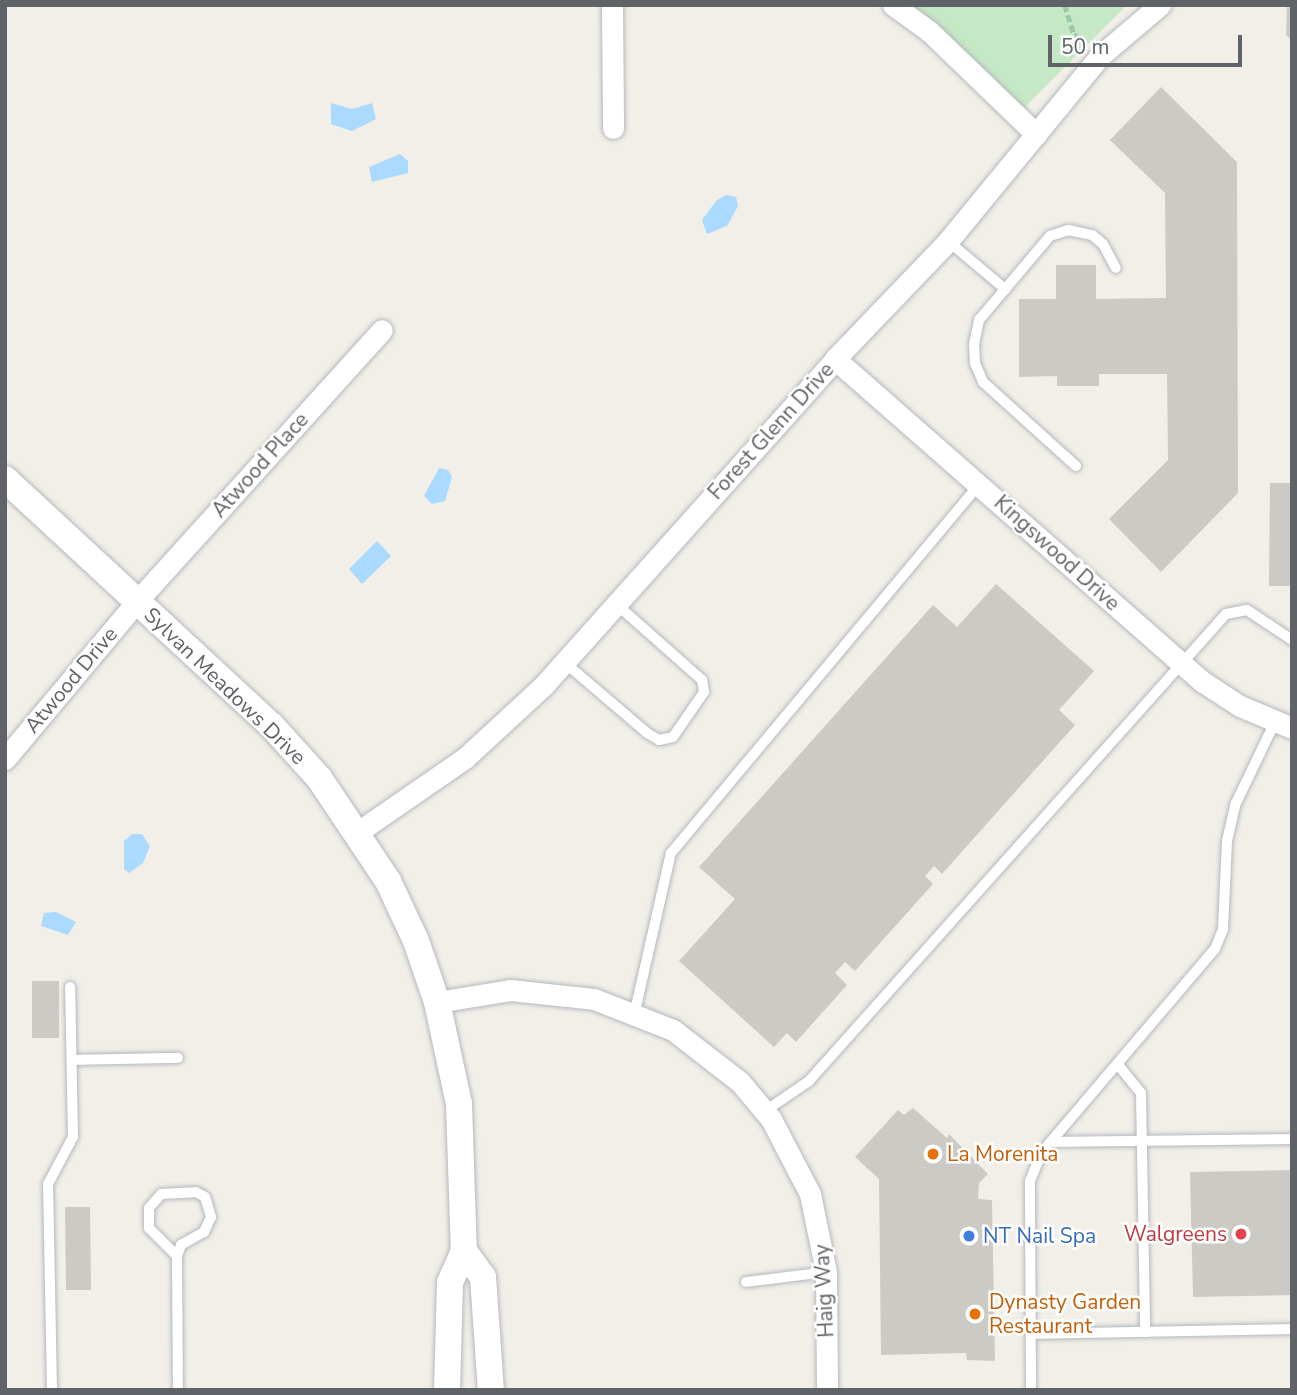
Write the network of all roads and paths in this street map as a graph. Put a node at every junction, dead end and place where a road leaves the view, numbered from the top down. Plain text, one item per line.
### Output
1 (612, 5) edge
2 (893, 5) edge
3 (1065, 5) edge
4 (1160, 5) edge
5 (1100, 56) junction
6 (613, 128) dead end
7 (1036, 134) junction
8 (948, 241) junction
9 (1116, 268) dead end
10 (1005, 289) junction
11 (382, 330) dead end
12 (835, 359) junction
13 (1076, 466) dead end
14 (5, 479) edge
15 (980, 484) junction
16 (137, 601) junction
17 (616, 604) junction
18 (1292, 640) edge
19 (564, 662) junction
20 (1181, 663) junction
21 (1283, 725) edge
22 (5, 759) edge
23 (358, 832) junction
24 (69, 987) dead end
25 (437, 1003) junction
26 (635, 1011) junction
27 (178, 1058) dead end
28 (72, 1060) junction
29 (1119, 1066) junction
30 (765, 1111) junction
31 (1292, 1139) edge
32 (1142, 1140) junction
33 (1051, 1142) junction
34 (464, 1251) junction
35 (177, 1256) junction
36 (826, 1272) junction
37 (746, 1282) dead end
38 (1292, 1329) edge
39 (1145, 1332) junction
40 (1031, 1334) junction
41 (52, 1390) edge
42 (178, 1390) edge
43 (447, 1390) edge
44 (491, 1390) edge
45 (827, 1390) edge
46 (1031, 1390) edge

1 - 6 street
2 - 7 street
3 - 5 path
4 - 5 street, Forest Glenn Drive
5 - 7 street, Forest Glenn Drive
7 - 8 street, Forest Glenn Drive
8 - 10 lane
8 - 12 street, Forest Glenn Drive
9 - 10 lane
10 - 13 lane
11 - 16 street, Atwood Place
12 - 15 street, Kingswood Drive
12 - 17 street, Forest Glenn Drive
14 - 16 street, Sylvan Meadows Drive
15 - 20 street, Kingswood Drive
15 - 26 lane
16 - 22 street, Atwood Drive
16 - 23 street, Sylvan Meadows Drive
17 - 19 street, Forest Glenn Drive
17 - 19 lane
18 - 20 lane
19 - 23 street, Forest Glenn Drive
20 - 21 street, Kingswood Drive
20 - 30 lane
21 - 29 lane
23 - 25 street, Sylvan Meadows Drive
24 - 28 lane
25 - 26 street, Haig Way
25 - 34 street, Sylvan Meadows Drive
26 - 30 street, Haig Way
27 - 28 lane
28 - 41 lane
29 - 32 lane
29 - 33 lane
30 - 36 street, Haig Way
31 - 32 lane
32 - 33 lane
32 - 39 lane
33 - 40 lane
34 - 43 street, Sylvan Meadows Drive
34 - 44 street
35 - 35 lane
35 - 42 lane
36 - 37 lane
36 - 45 street, Haig Way
38 - 39 lane
39 - 40 lane
40 - 46 lane

